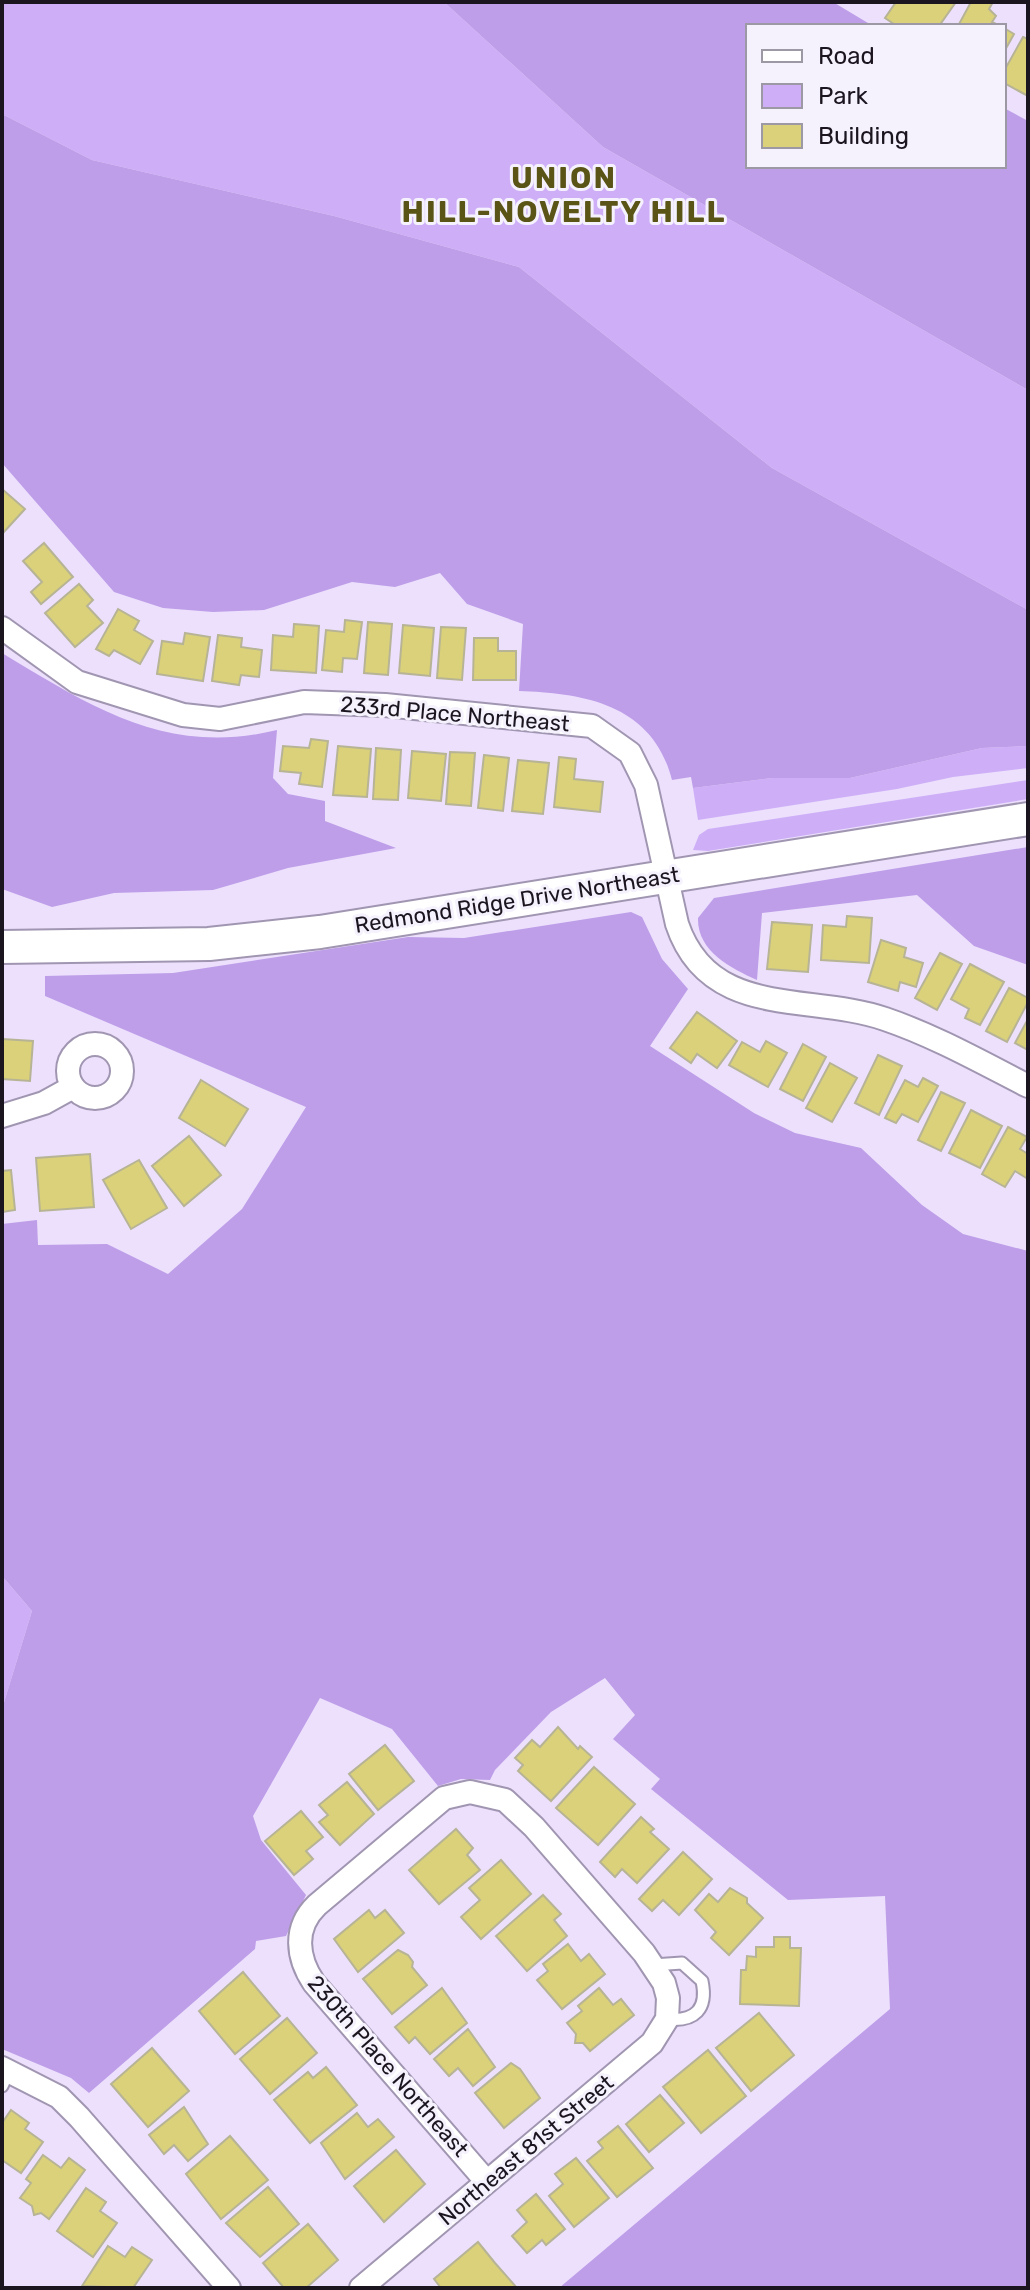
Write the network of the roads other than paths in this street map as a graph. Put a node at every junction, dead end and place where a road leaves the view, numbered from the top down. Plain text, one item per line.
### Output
1 (2, 628) edge
2 (1028, 819) edge
3 (668, 876) junction
4 (2, 947) edge
5 (1028, 1086) edge
6 (73, 1087) dead end
7 (2, 1116) edge
8 (653, 1965) junction
9 (668, 2009) junction
10 (4, 2075) edge
11 (487, 2182) junction
12 (229, 2288) edge
13 (361, 2288) edge

1 - 3 street, 233rd Place Northeast
2 - 3 street, Redmond Ridge Drive Northeast
3 - 4 street, Redmond Ridge Drive Northeast
3 - 5 street, 233rd Place Northeast
6 - 7 street
8 - 9 street
8 - 9 lane
8 - 11 street, 230th Place Northeast
9 - 11 street, Northeast 81st Street
10 - 12 street
11 - 13 street, Northeast 81st Street

